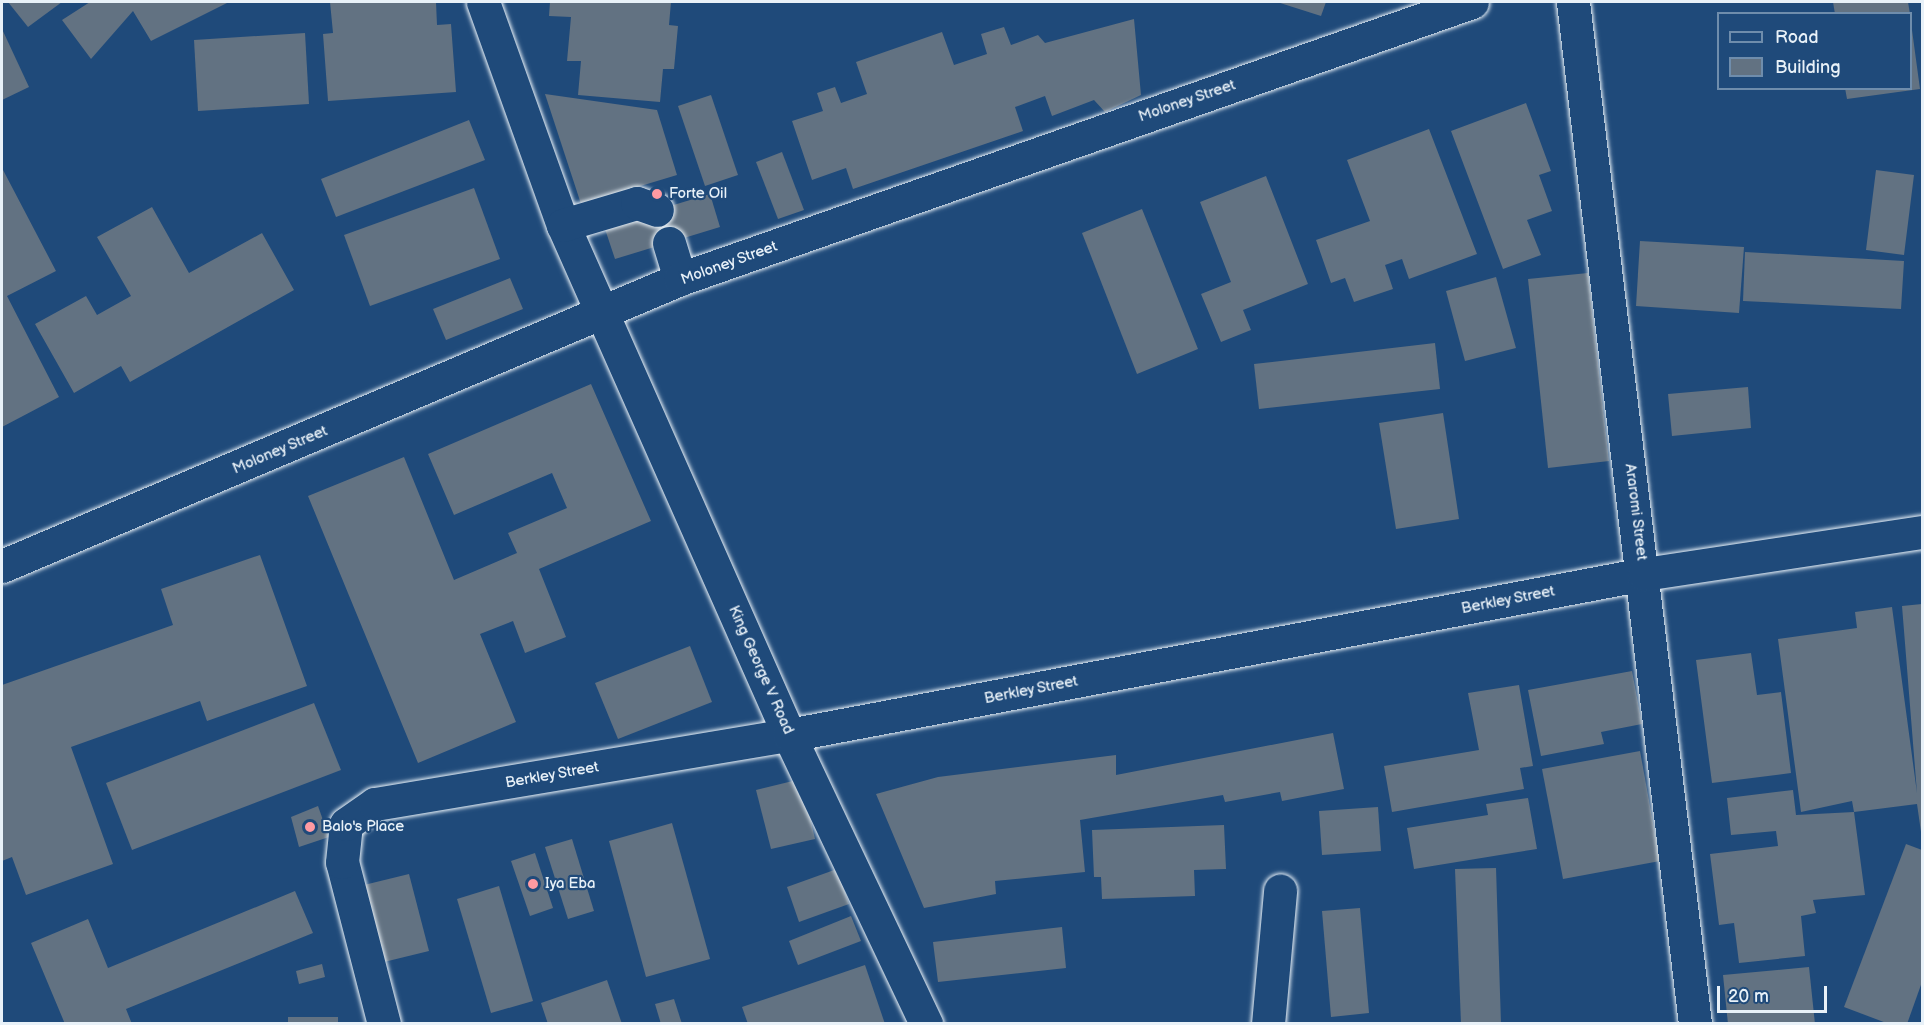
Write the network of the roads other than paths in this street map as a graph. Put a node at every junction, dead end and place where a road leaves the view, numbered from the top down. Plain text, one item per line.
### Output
1 (483, 2) edge
2 (1472, 2) edge
3 (1574, 2) edge
4 (657, 210) dead end
5 (563, 225) junction
6 (669, 243) dead end
7 (680, 279) junction
8 (602, 312) junction
9 (1923, 532) edge
10 (2, 566) edge
11 (1644, 574) junction
12 (789, 735) junction
13 (1280, 891) dead end
14 (384, 1023) edge
15 (926, 1023) edge
16 (1268, 1023) edge
17 (1695, 1023) edge

1 - 5 street, King George V Road
2 - 7 street, Moloney Street
3 - 11 street, Araromi Street
4 - 5 street
5 - 8 street, King George V Road
6 - 7 street
7 - 8 street, Moloney Street
8 - 10 street, Moloney Street
8 - 12 street, King George V Road
9 - 11 street, Berkley Street
11 - 12 street, Berkley Street
11 - 17 street, Araromi Street
12 - 14 street, Berkley Street
12 - 15 street, King George V Road
13 - 16 street

